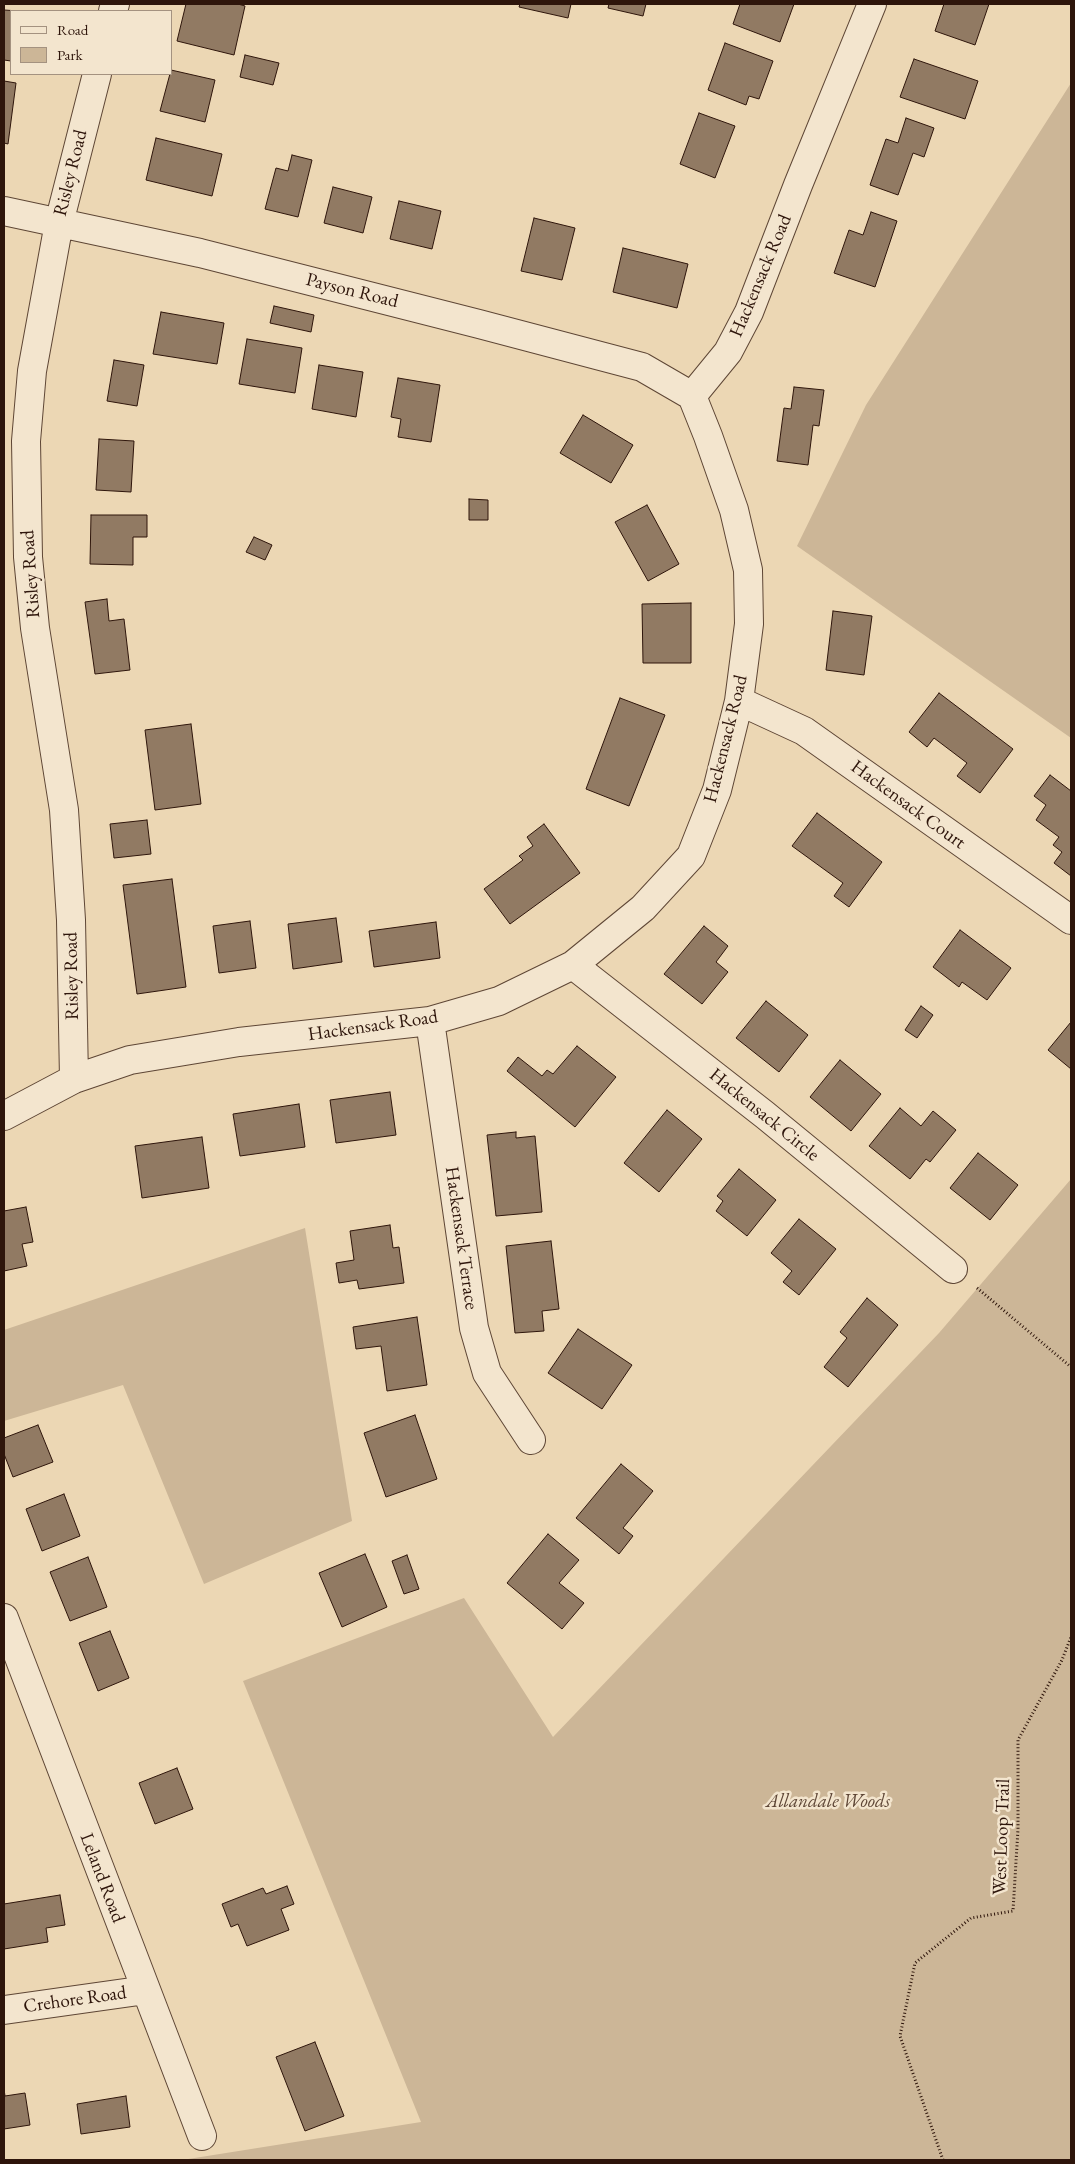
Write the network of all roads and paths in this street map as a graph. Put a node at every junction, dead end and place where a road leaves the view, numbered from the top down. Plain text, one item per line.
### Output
1 (872, 4) edge
2 (97, 75) edge
3 (4, 211) edge
4 (59, 223) junction
5 (692, 396) junction
6 (739, 701) junction
7 (1071, 920) edge
8 (573, 964) junction
9 (430, 1021) junction
10 (74, 1078) junction
11 (4, 1116) edge
12 (953, 1269) joint
13 (1071, 1367) edge
14 (531, 1440) dead end
15 (4, 1618) edge
16 (1071, 1637) edge
17 (146, 1990) junction
18 (4, 2010) edge
19 (202, 2136) dead end
20 (943, 2160) edge

1 - 5 street, Hackensack Road
2 - 4 street, Risley Road
3 - 4 street, Payson Road
4 - 5 street, Payson Road
4 - 10 street, Risley Road
5 - 6 street, Hackensack Road
6 - 7 street, Hackensack Court
6 - 8 street, Hackensack Road
8 - 9 street, Hackensack Road
8 - 12 street, Hackensack Circle
9 - 10 street, Hackensack Road
9 - 14 street, Hackensack Terrace
10 - 11 street, Hackensack Road
12 - 13 path
15 - 17 street, Leland Road
16 - 20 path, West Loop Trail
17 - 18 street, Crehore Road
17 - 19 street, Leland Road

